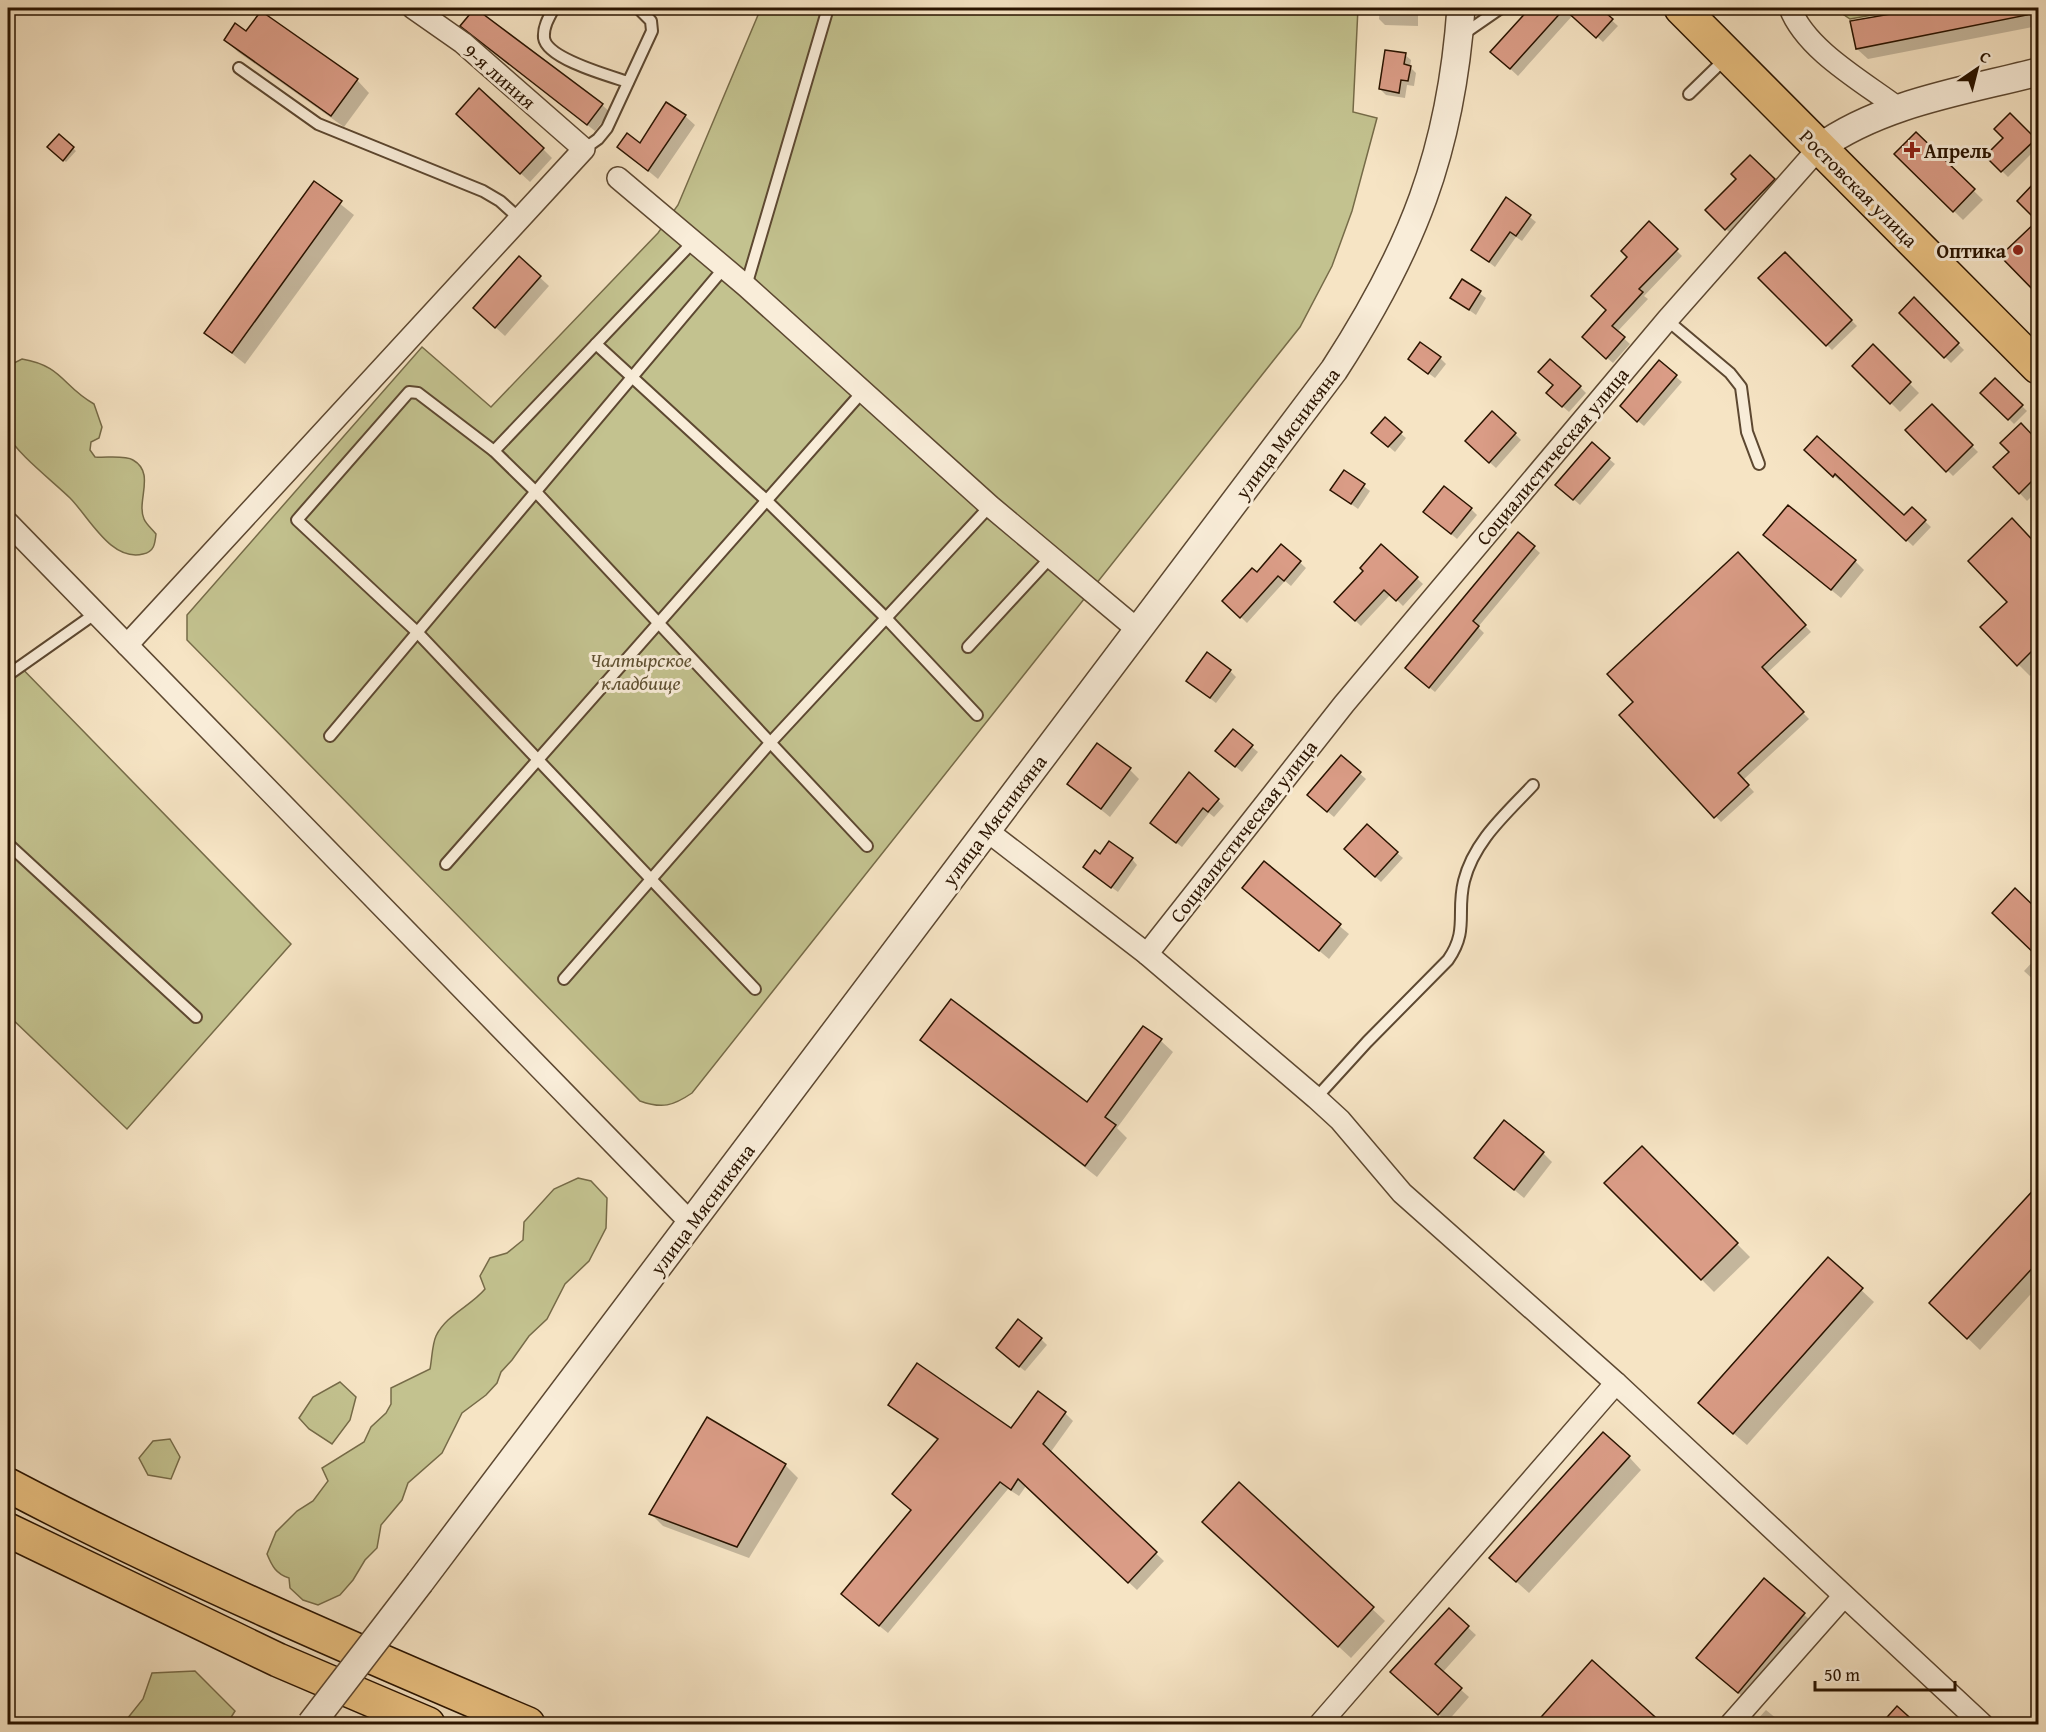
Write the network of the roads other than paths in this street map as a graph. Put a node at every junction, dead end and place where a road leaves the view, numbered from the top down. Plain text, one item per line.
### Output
1 (413, 8) edge
2 (554, 8) edge
3 (638, 8) edge
4 (828, 8) edge
5 (1461, 8) edge
6 (1502, 8) edge
7 (1681, 8) edge
8 (1790, 8) edge
9 (1459, 37) junction
10 (1728, 55) junction
11 (239, 68) dead end
12 (2038, 72) edge
13 (628, 82) junction
14 (1689, 94) dead end
15 (1898, 108) junction
16 (1819, 148) junction
17 (584, 149) junction
18 (618, 178) dead end
19 (520, 219) junction
20 (692, 243) junction
21 (724, 268) junction
22 (746, 286) junction
23 (1667, 320) junction
24 (596, 344) junction
25 (2038, 367) edge
26 (630, 377) junction
27 (864, 390) junction
28 (494, 451) junction
29 (1759, 464) dead end
30 (536, 492) junction
31 (766, 500) junction
32 (990, 506) junction
33 (8, 523) edge
34 (1050, 558) junction
35 (96, 613) junction
36 (886, 618) junction
37 (659, 622) junction
38 (1138, 630) junction
39 (417, 632) junction
40 (127, 645) junction
41 (968, 646) dead end
42 (8, 675) edge
43 (977, 715) dead end
44 (330, 736) dead end
45 (770, 743) junction
46 (539, 759) junction
47 (1533, 785) dead end
48 (986, 830) junction
49 (8, 844) edge
50 (867, 846) dead end
51 (446, 864) dead end
52 (652, 881) junction
53 (1147, 954) junction
54 (564, 979) dead end
55 (755, 989) dead end
56 (196, 1017) dead end
57 (1316, 1098) junction
58 (692, 1224) junction
59 (1616, 1383) junction
60 (8, 1485) edge
61 (8, 1530) edge
62 (1843, 1597) junction
63 (311, 1725) edge
64 (428, 1725) edge
65 (528, 1725) edge
66 (1320, 1725) edge
67 (1731, 1725) edge
68 (1982, 1725) edge

1 - 17 street, 9-я линия
2 - 13 lane
3 - 13 lane
4 - 22 lane
5 - 9 street, улица Мясникяна
6 - 9 lane
7 - 10 main road, Ростовская улица
8 - 15 street
9 - 38 street, улица Мясникяна
10 - 14 lane
10 - 16 main road, Ростовская улица
11 - 19 lane
12 - 15 street, Социалистическая улица
13 - 17 lane
15 - 16 street, Социалистическая улица
16 - 23 street, Социалистическая улица
16 - 25 main road, Ростовская улица
17 - 19 street
18 - 20 street
19 - 40 street
20 - 21 street
20 - 24 lane
21 - 22 street
21 - 26 lane
22 - 27 street
23 - 29 lane
23 - 53 street, Социалистическая улица
24 - 26 lane
24 - 28 lane
26 - 30 lane
26 - 31 lane
27 - 31 lane
27 - 32 street
28 - 30 lane
28 - 39 lane
30 - 37 lane
30 - 39 lane
31 - 36 lane
31 - 37 lane
32 - 34 street
32 - 36 lane
33 - 35 street
34 - 38 street
34 - 41 lane
35 - 40 street
35 - 42 lane
36 - 43 lane
36 - 45 lane
37 - 45 lane
37 - 46 lane
38 - 48 street, улица Мясникяна
39 - 44 lane
39 - 46 lane
40 - 58 street
45 - 50 lane
45 - 52 lane
46 - 51 lane
46 - 52 lane
47 - 57 lane
48 - 53 street
48 - 58 street, улица Мясникяна
49 - 56 lane
52 - 54 lane
52 - 55 lane
53 - 57 street
57 - 59 street
58 - 63 street, улица Мясникяна, bridge
59 - 62 street
59 - 66 street
60 - 65 main road
61 - 64 main road
62 - 67 street
62 - 68 street

